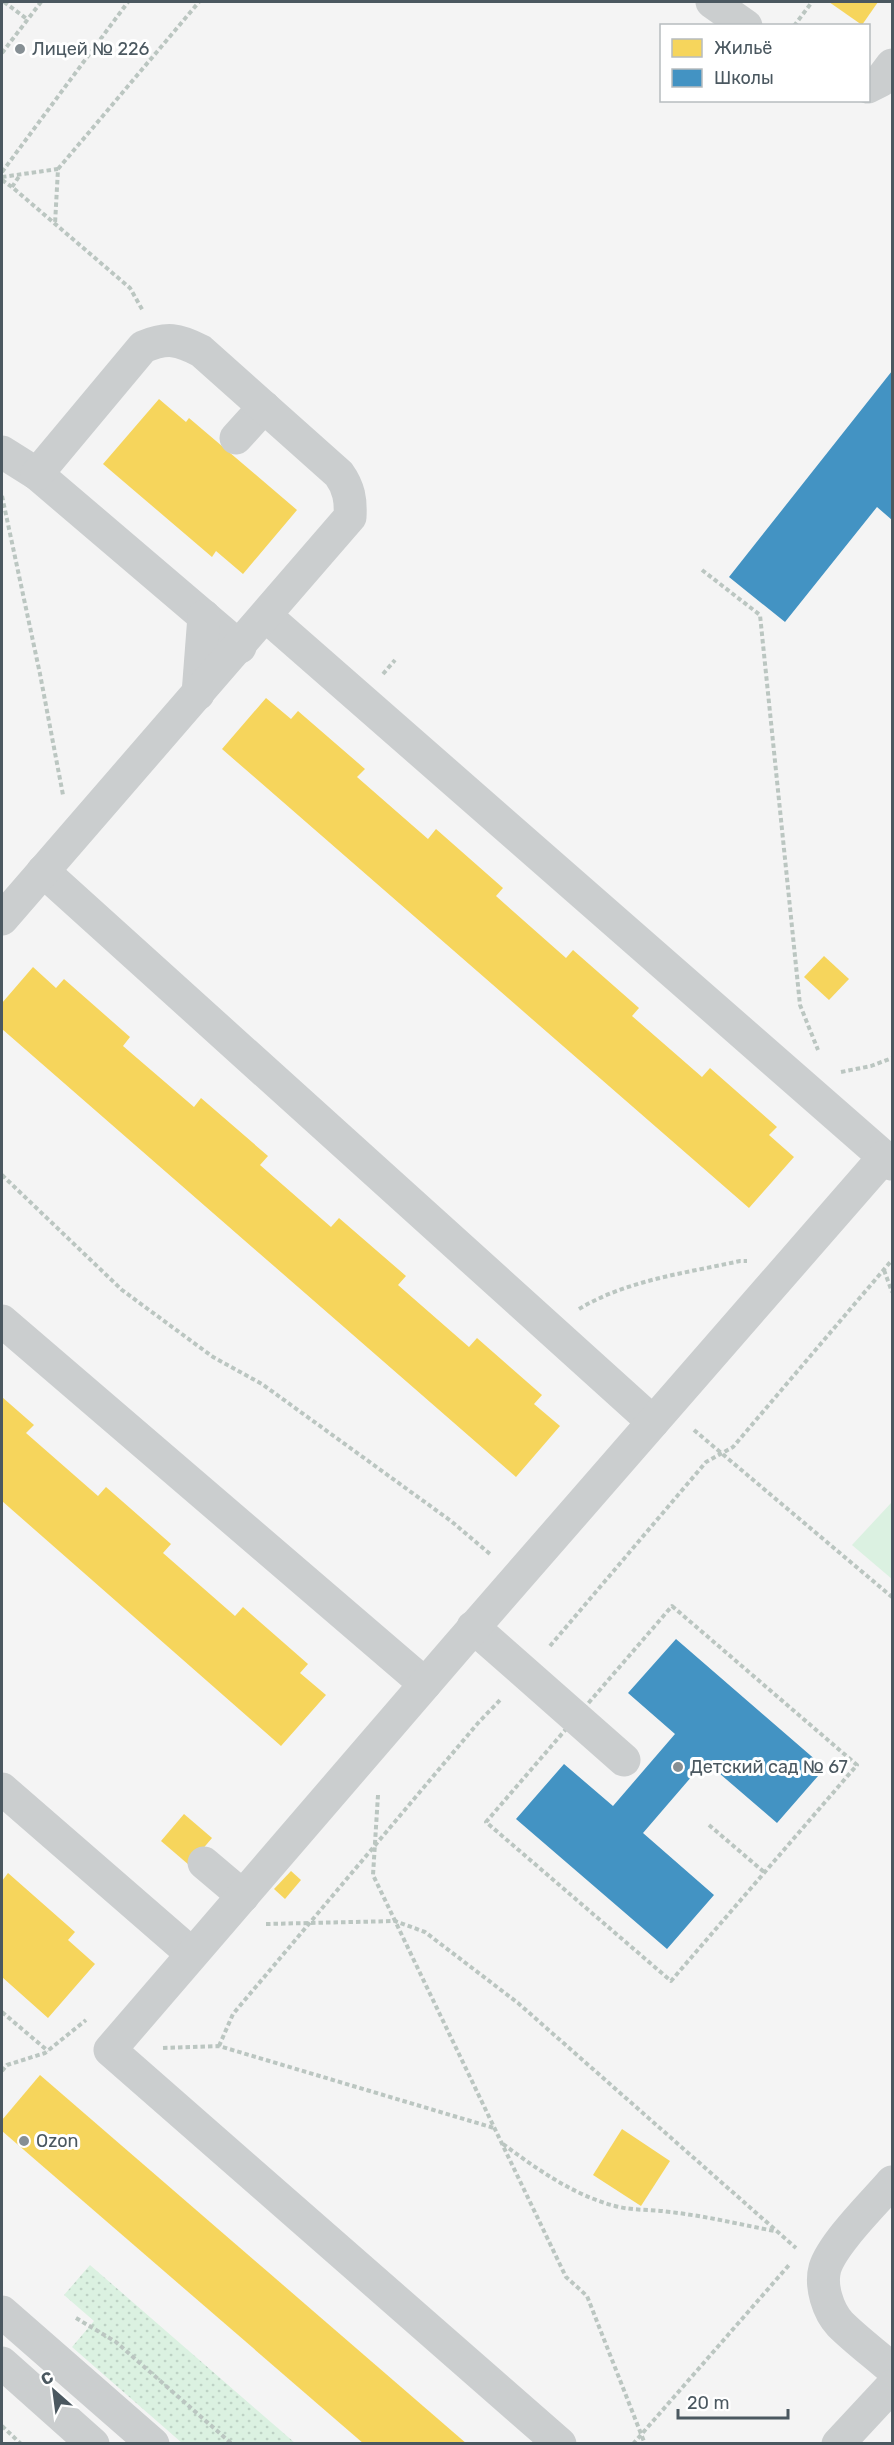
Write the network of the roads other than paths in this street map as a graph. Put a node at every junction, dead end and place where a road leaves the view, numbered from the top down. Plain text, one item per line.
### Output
1 (712, 2) edge
2 (743, 24) edge
3 (892, 64) edge
4 (870, 86) edge
5 (264, 407) junction
6 (236, 438) dead end
7 (2, 452) edge
8 (37, 474) junction
9 (204, 616) junction
10 (266, 616) junction
11 (240, 647) junction
12 (198, 694) junction
13 (43, 871) junction
14 (2, 919) edge
15 (888, 1160) edge
16 (2, 1320) edge
17 (659, 1414) junction
18 (473, 1628) junction
19 (425, 1684) junction
20 (624, 1760) dead end
21 (2, 1789) edge
22 (204, 1863) dead end
23 (243, 1896) junction
24 (192, 1954) junction
25 (892, 2182) edge
26 (6, 2326) edge
27 (2, 2363) edge
28 (892, 2369) edge
29 (892, 2386) edge
30 (93, 2444) edge
31 (153, 2444) edge
32 (560, 2444) edge
33 (838, 2444) edge

1 - 2 street
3 - 4 street
5 - 6 street
5 - 8 street
5 - 10 street
7 - 8 street
8 - 9 street
9 - 11 street
9 - 12 street
10 - 11 street
10 - 15 street
11 - 12 street
12 - 13 street
13 - 14 street
13 - 17 street
15 - 17 street
16 - 19 street
17 - 18 street
18 - 19 street
18 - 20 street
19 - 23 street
21 - 24 street
22 - 23 street
23 - 24 street
24 - 32 street
25 - 28 street
26 - 31 street
27 - 30 street
29 - 33 street

